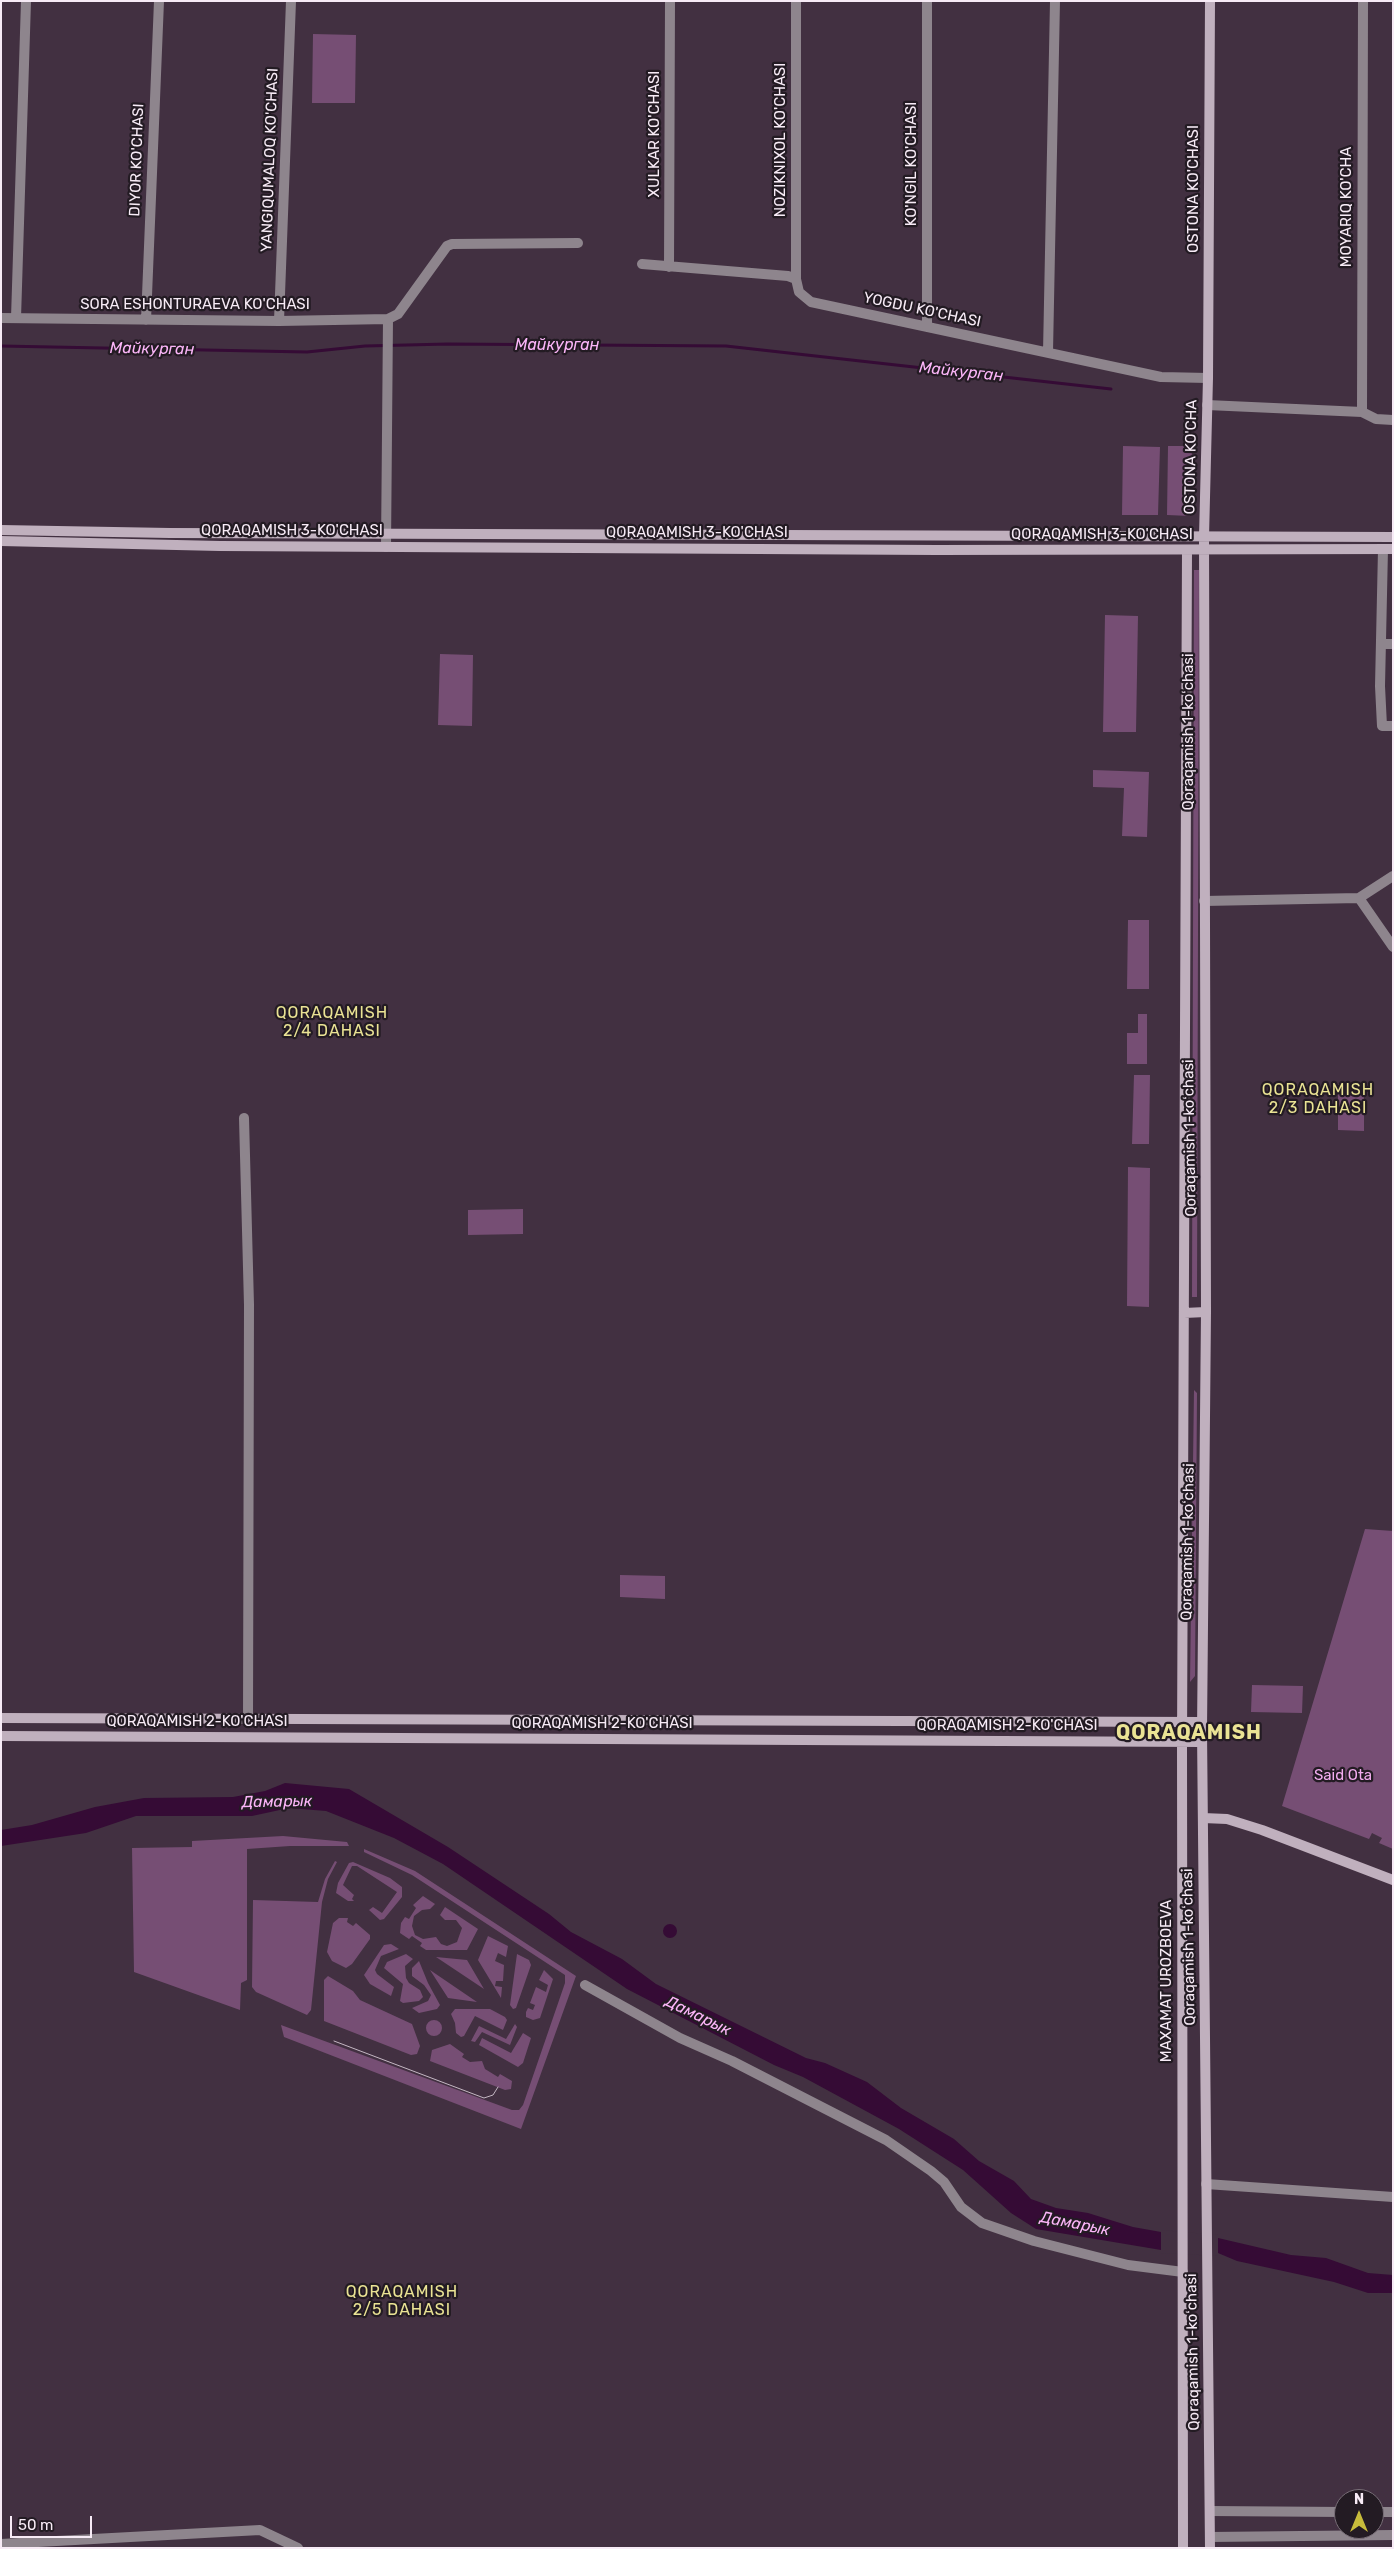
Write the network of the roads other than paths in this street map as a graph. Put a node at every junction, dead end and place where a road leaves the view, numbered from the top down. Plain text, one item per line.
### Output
1 (26, 1) edge
2 (159, 1) edge
3 (291, 1) edge
4 (670, 1) edge
5 (796, 1) edge
6 (927, 1) edge
7 (1054, 1) edge
8 (1210, 1) edge
9 (1363, 1) edge
10 (578, 243) dead end
11 (642, 264) dead end
12 (669, 267) junction
13 (796, 279) junction
14 (1, 318) edge
15 (16, 318) junction
16 (388, 319) junction
17 (146, 320) junction
18 (279, 321) junction
19 (928, 327) junction
20 (1048, 352) junction
21 (1208, 378) junction
22 (1207, 405) junction
23 (1362, 412) junction
24 (1393, 420) edge
25 (1, 530) edge
26 (386, 534) junction
27 (1204, 537) junction
28 (1393, 537) edge
29 (1, 541) edge
30 (386, 547) junction
31 (1388, 549) edge
32 (1187, 550) junction
33 (1204, 550) junction
34 (1381, 644) junction
35 (1393, 644) edge
36 (1387, 726) edge
37 (1393, 876) edge
38 (1360, 898) junction
39 (1204, 902) junction
40 (1393, 947) edge
41 (244, 1118) dead end
42 (1206, 1312) junction
43 (1184, 1313) junction
44 (1, 1718) edge
45 (248, 1719) junction
46 (304, 1719) junction
47 (834, 1721) junction
48 (1182, 1722) junction
49 (1202, 1722) junction
50 (1, 1736) edge
51 (304, 1737) junction
52 (834, 1740) junction
53 (1182, 1742) junction
54 (1202, 1742) junction
55 (1203, 1818) junction
56 (1393, 1880) edge
57 (585, 1985) dead end
58 (1206, 2184) junction
59 (1393, 2197) edge
60 (1182, 2220) joint
61 (1183, 2270) junction
62 (1210, 2512) junction
63 (1334, 2512) edge
64 (1393, 2535) edge
65 (1210, 2537) junction
66 (1, 2544) edge
67 (298, 2548) edge
68 (1183, 2548) edge
69 (1210, 2548) edge

1 - 15 street
2 - 17 street, DIYOR KO'CHASI
3 - 18 street, YANGIQUMALOQ KO'CHASI
4 - 12 street, XULKAR KO'CHASI
5 - 13 street, NOZIKNIXOL KO'CHASI
6 - 19 street, KO'NGIL KO'CHASI
7 - 20 street
8 - 21 main road, OSTONA KO'CHASI
9 - 23 street, MOYARIQ KO'CHA
10 - 16 street
11 - 12 street
12 - 13 street
13 - 19 street, YOGDU KO'CHASI
14 - 15 street, SORA ESHONTURAEVA KO'CHASI
15 - 17 street, SORA ESHONTURAEVA KO'CHASI
16 - 18 street, SORA ESHONTURAEVA KO'CHASI
16 - 26 street
17 - 18 street, SORA ESHONTURAEVA KO'CHASI
19 - 20 street, YOGDU KO'CHASI
20 - 21 street, YOGDU KO'CHASI
21 - 22 main road, OSTONA KO'CHA
22 - 23 street
22 - 27 main road, OSTONA KO'CHA
23 - 24 street
25 - 26 main road, QORAQAMISH 3-KO'CHASI
26 - 27 main road, QORAQAMISH 3-KO'CHASI
26 - 30 street
27 - 28 main road, QORAQAMISH 3-KO'CHASI
27 - 32 main road
27 - 33 main road, Qoraqamish 1-koʻchasi
29 - 30 main road, QORAQAMISH 3-KO'CHASI
30 - 32 main road, QORAQAMISH 3-KO'CHASI
31 - 33 main road, QORAQAMISH 3-KO'CHASI
31 - 34 street
32 - 33 main road, QORAQAMISH 3-KO'CHASI
32 - 43 main road, Qoraqamish 1-koʻchasi
33 - 39 main road, Qoraqamish 1-koʻchasi
34 - 35 street
34 - 36 street
37 - 38 street
38 - 39 street
38 - 40 street
39 - 42 main road, Qoraqamish 1-koʻchasi
41 - 45 street
42 - 43 main road
42 - 49 main road, Qoraqamish 1-koʻchasi
43 - 48 main road, Qoraqamish 1-koʻchasi
44 - 45 main road, QORAQAMISH 2-KO'CHASI
45 - 46 main road, QORAQAMISH 2-KO'CHASI
46 - 47 main road, QORAQAMISH 2-KO'CHASI
46 - 51 main road
47 - 48 main road, QORAQAMISH 2-KO'CHASI
47 - 52 main road
48 - 49 main road, QORAQAMISH 2-KO'CHASI
48 - 53 main road, Qoraqamish 1-koʻchasi
49 - 54 main road, Qoraqamish 1-koʻchasi
50 - 51 main road, QORAQAMISH 2-KO'CHASI
51 - 52 main road, QORAQAMISH 2-KO'CHASI
52 - 53 main road, QORAQAMISH 2-KO'CHASI
53 - 54 main road, QORAQAMISH 2-KO'CHASI
53 - 60 main road, MAXAMAT UROZBOEVA
54 - 55 main road, Qoraqamish 1-koʻchasi
55 - 56 main road
55 - 58 main road, Qoraqamish 1-koʻchasi
57 - 61 street
58 - 59 street
58 - 62 main road, Qoraqamish 1-koʻchasi
60 - 61 main road, Qoraqamish 1-koʻchasi
61 - 68 main road, Qoraqamish 1-koʻchasi
62 - 63 street
62 - 65 main road, Qoraqamish 1-koʻchasi
64 - 65 street
65 - 69 main road, Qoraqamish 1-koʻchasi
66 - 67 street

